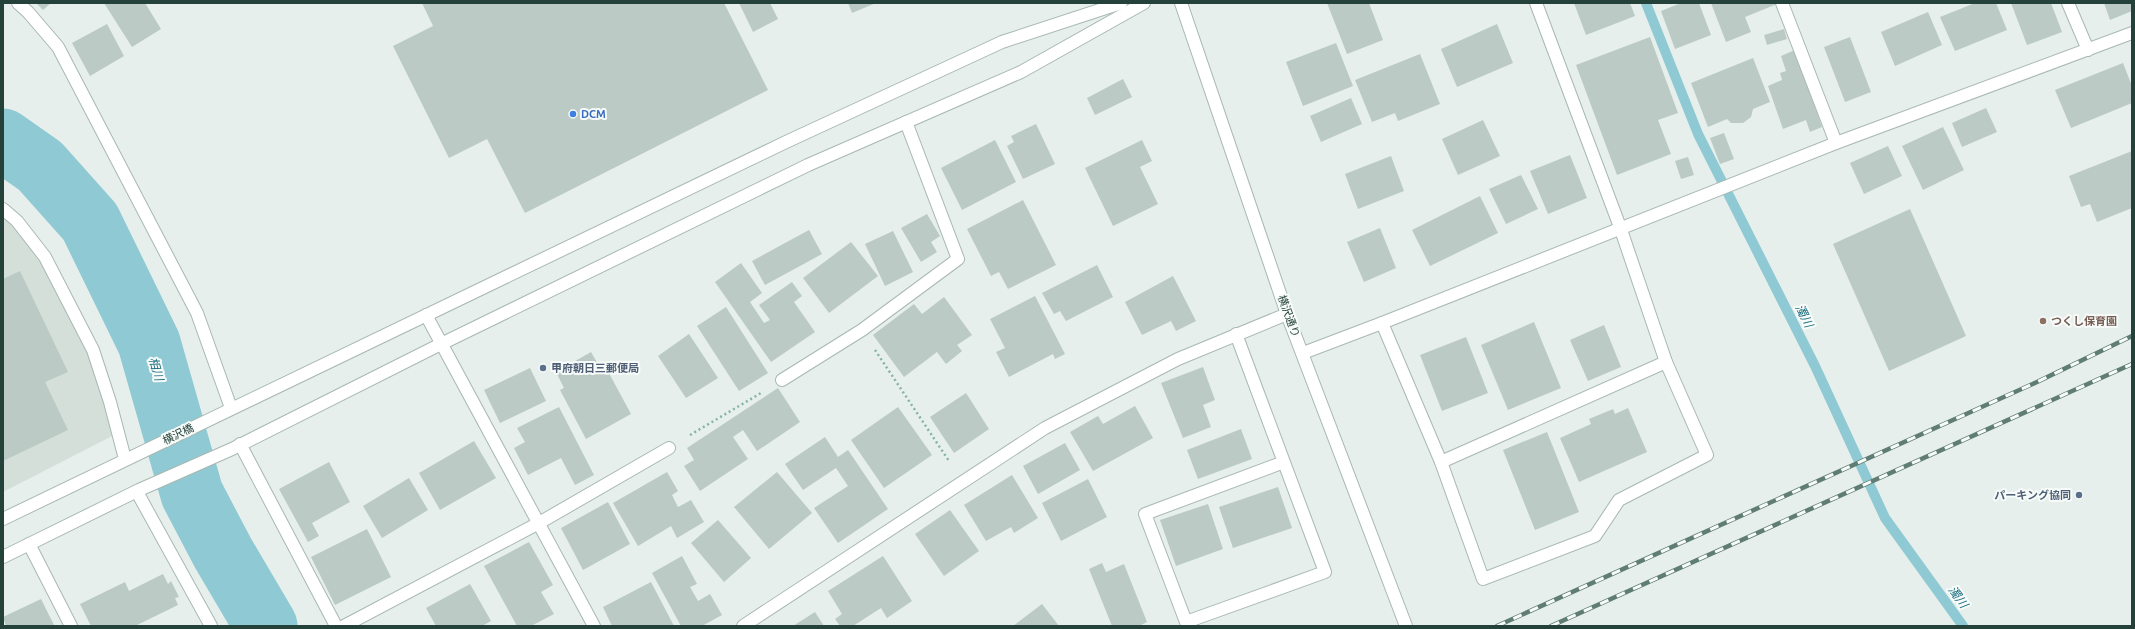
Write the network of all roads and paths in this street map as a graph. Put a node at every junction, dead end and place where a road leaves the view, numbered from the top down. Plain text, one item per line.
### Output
1 (18, 3) edge
2 (1121, 3) edge
3 (1144, 3) edge
4 (1181, 3) edge
5 (1536, 3) edge
6 (1782, 3) edge
7 (2068, 3) edge
8 (2132, 32) edge
9 (2088, 50) junction
10 (906, 122) junction
11 (1836, 143) junction
12 (3, 209) edge
13 (1620, 227) junction
14 (1287, 314) junction
15 (426, 315) junction
16 (1382, 323) junction
17 (862, 330) junction
18 (1236, 334) junction
19 (441, 344) junction
20 (1302, 353) junction
21 (1666, 362) junction
22 (782, 380) joint
23 (229, 409) junction
24 (236, 446) junction
25 (669, 448) joint
26 (126, 459) junction
27 (1284, 462) junction
28 (1441, 462) junction
29 (963, 483) junction
30 (138, 491) junction
31 (3, 518) edge
32 (539, 524) junction
33 (30, 544) junction
34 (3, 557) edge
35 (71, 626) edge
36 (211, 626) edge
37 (336, 626) edge
38 (344, 626) edge
39 (594, 626) edge
40 (743, 626) edge
41 (1406, 626) edge

1 - 23 street
2 - 15 street, 横沢橋
3 - 10 street
4 - 14 street, 横沢通り
5 - 13 street
6 - 11 street
7 - 9 street
8 - 9 street
9 - 11 street
10 - 17 street
10 - 19 street
11 - 13 street
12 - 26 street
13 - 16 street
13 - 21 street
14 - 18 street
14 - 20 street, 横沢通り
15 - 19 street
15 - 23 street, 横沢橋
16 - 20 street
16 - 28 street
17 - 22 street
17 - 29 path
18 - 27 street
18 - 29 street
19 - 24 street
19 - 32 street
20 - 41 street, 横沢通り
21 - 28 street
21 - 28 street
22 - 25 path
23 - 26 street, 横沢橋
24 - 30 street
24 - 37 street
25 - 32 street
26 - 31 street, 横沢橋
27 - 27 street
29 - 40 street
30 - 33 street
30 - 36 street
32 - 38 street
32 - 39 street
33 - 34 street
33 - 35 street

